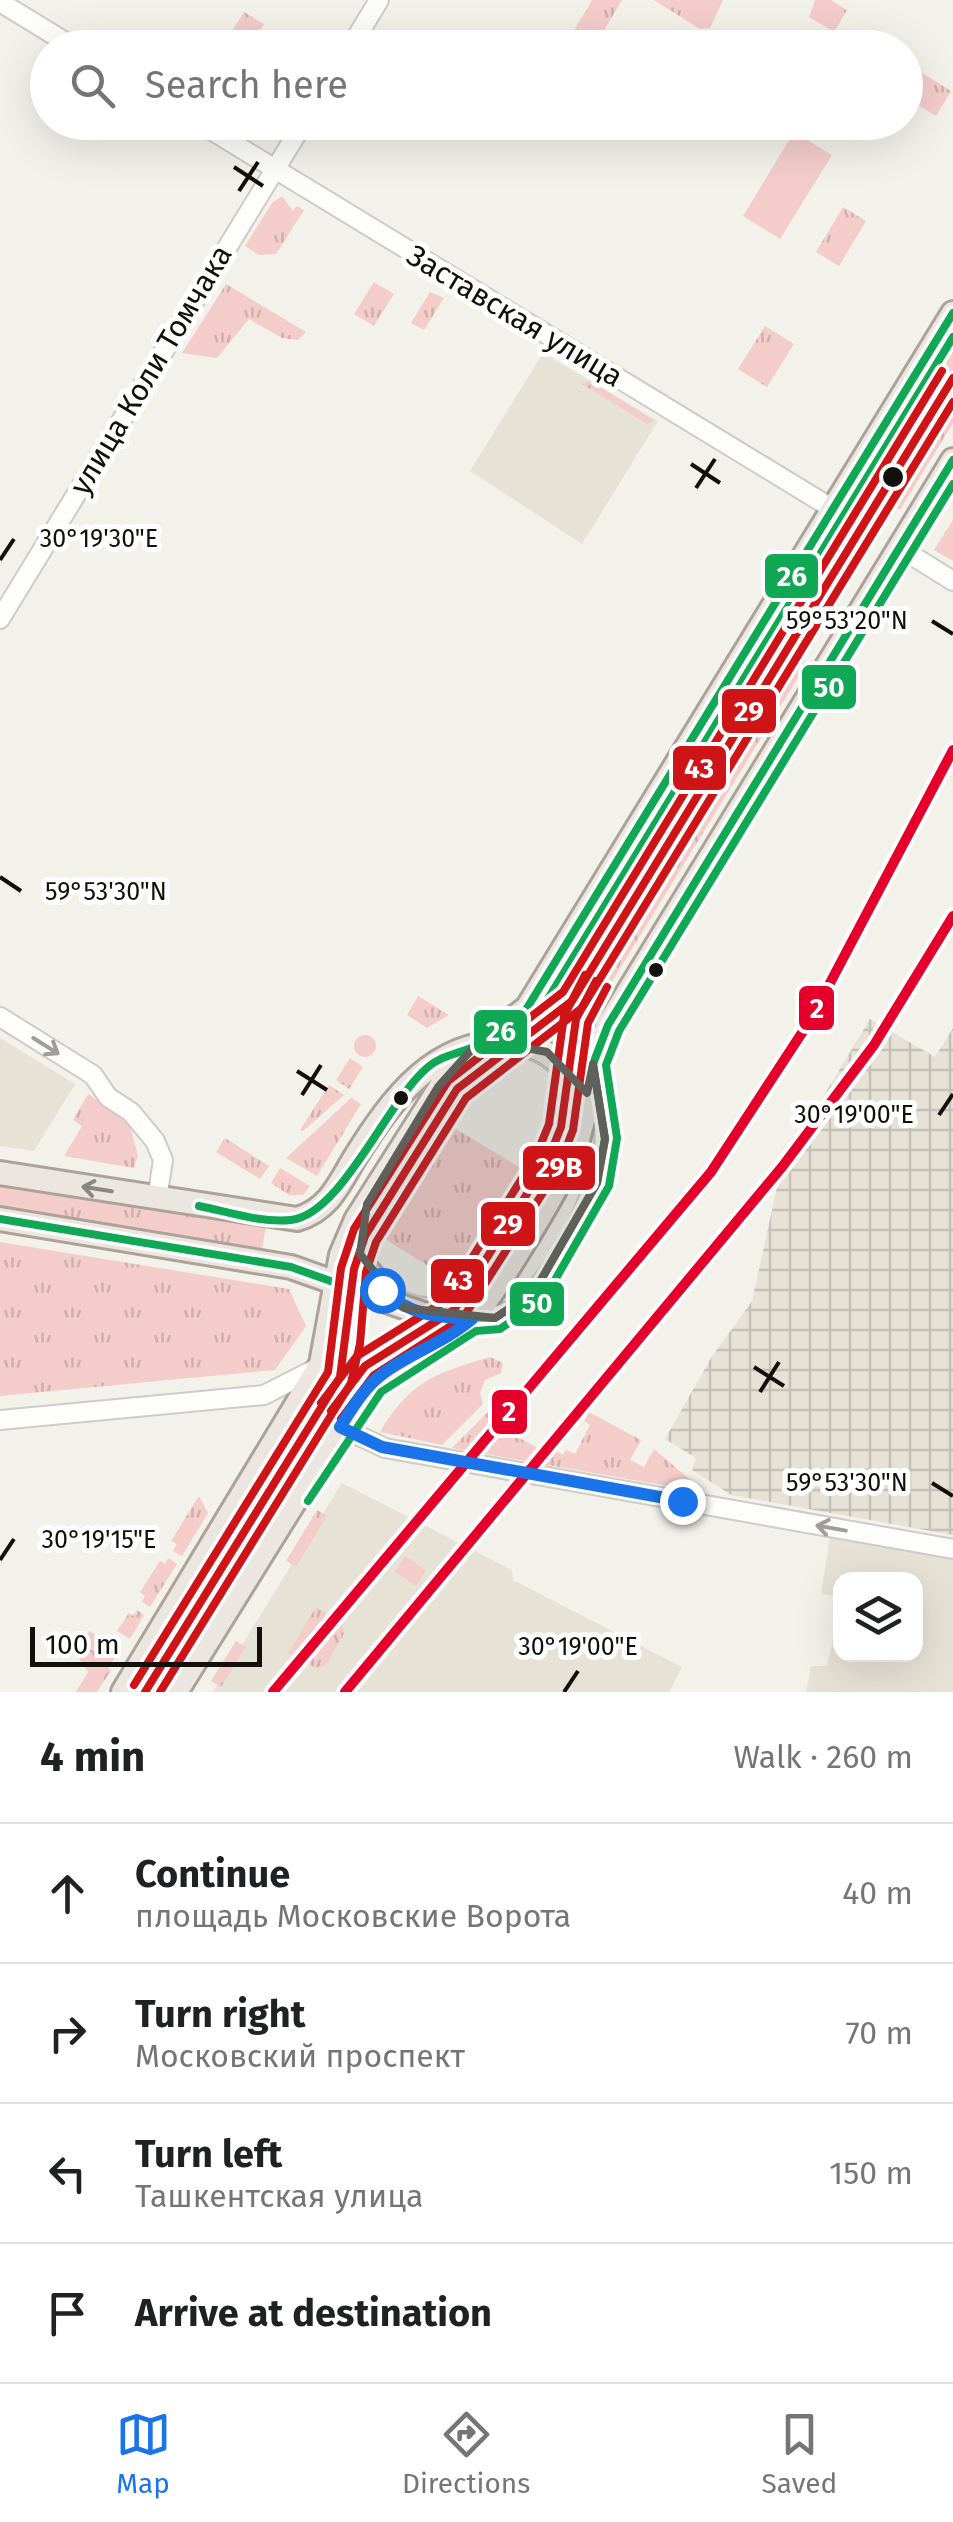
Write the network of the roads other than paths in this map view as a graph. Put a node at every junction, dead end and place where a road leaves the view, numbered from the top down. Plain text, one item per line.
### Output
1 (379, 0) edge
2 (0, 2) edge
3 (45, 30) edge
4 (361, 30) edge
5 (227, 140) edge
6 (293, 140) edge
7 (275, 170) junction
8 (953, 312) edge
9 (953, 460) edge
10 (833, 509) junction
11 (900, 548) junction
12 (953, 580) edge
13 (0, 619) edge
14 (0, 1017) edge
15 (473, 1048) junction
16 (594, 1064) junction
17 (584, 1106) junction
18 (0, 1173) edge
19 (157, 1199) junction
20 (366, 1204) junction
21 (0, 1219) edge
22 (336, 1282) junction
23 (404, 1308) junction
24 (472, 1319) junction
25 (321, 1364) junction
26 (264, 1395) junction
27 (0, 1420) edge
28 (289, 1422) junction
29 (340, 1427) junction
30 (953, 1549) edge
31 (123, 1692) edge
32 (176, 1692) edge

1 - 4 street
2 - 3 street
5 - 7 street, Заставская улица
6 - 7 street, улица Коли Томчака
7 - 10 street, Заставская улица
7 - 13 street, улица Коли Томчака
8 - 10 main road
9 - 11 main road
10 - 15 main road
11 - 12 street
11 - 16 main road
14 -> 19 street
15 - 17 main road
15 - 19 main road
15 - 20 main road
16 - 17 main road
16 - 24 street
17 - 24 main road
19 -> 18 main road
20 - 22 main road
20 - 23 main road
21 - 22 main road
22 - 23 main road
22 - 25 main road
23 - 24 main road
24 - 29 main road
25 - 26 street
25 - 28 main road
26 - 27 street
26 - 28 street
28 - 31 main road
30 -> 29 street
29 - 32 main road

